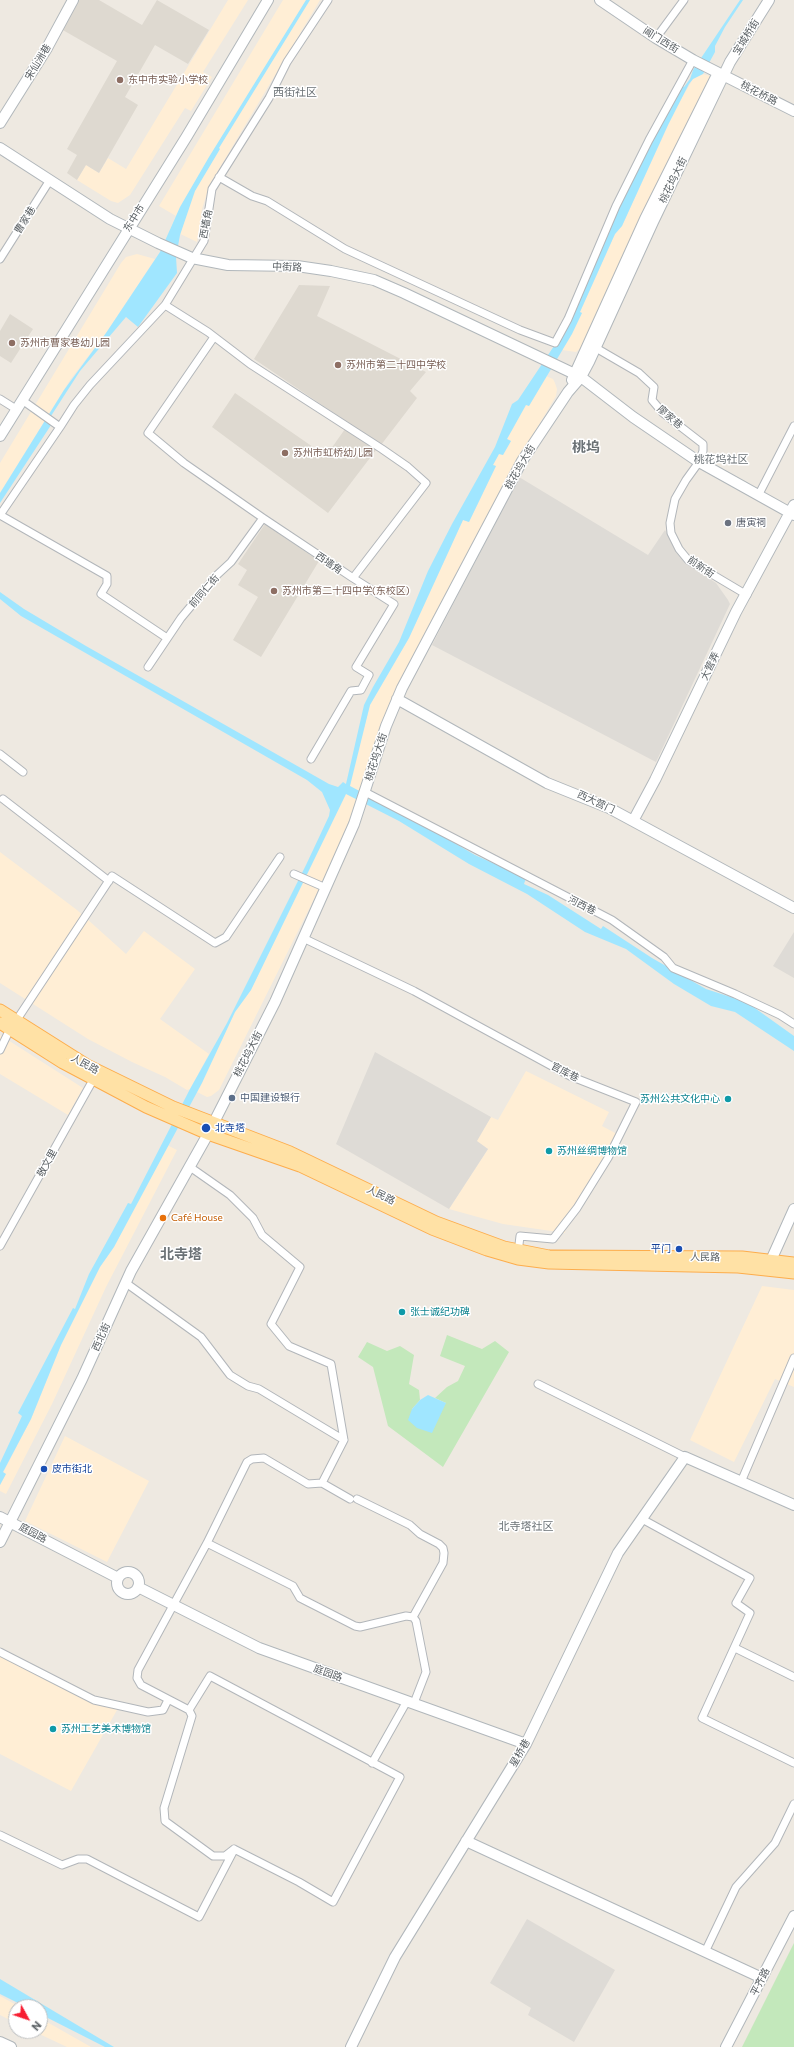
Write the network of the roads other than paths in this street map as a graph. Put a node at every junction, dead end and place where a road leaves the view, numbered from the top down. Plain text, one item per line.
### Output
1 (73, 0) edge
2 (267, 0) edge
3 (328, 0) edge
4 (600, 0) edge
5 (684, 0) edge
6 (769, 0) edge
7 (656, 38) junction
8 (694, 61) junction
9 (718, 73) junction
10 (794, 111) edge
11 (0, 123) edge
12 (0, 148) edge
13 (219, 177) junction
14 (50, 180) junction
15 (127, 228) junction
16 (188, 256) junction
17 (0, 259) edge
18 (165, 305) junction
19 (214, 337) junction
20 (596, 348) junction
21 (578, 376) junction
22 (0, 399) edge
23 (22, 400) junction
24 (16, 409) junction
25 (58, 425) junction
26 (794, 426) edge
27 (0, 436) edge
28 (699, 462) junction
29 (759, 494) junction
30 (793, 511) edge
31 (0, 515) edge
32 (263, 518) junction
33 (353, 578) junction
34 (747, 595) junction
35 (167, 638) junction
36 (148, 667) dead end
37 (397, 699) junction
38 (0, 754) edge
39 (311, 759) dead end
40 (23, 772) dead end
41 (363, 796) junction
42 (3, 799) dead end
43 (633, 821) junction
44 (280, 857) dead end
45 (294, 874) dead end
46 (109, 881) junction
47 (326, 888) junction
48 (794, 908) edge
49 (303, 938) junction
50 (0, 1010) edge
51 (0, 1022) edge
52 (794, 1024) edge
53 (13, 1025) junction
54 (0, 1050) edge
55 (93, 1080) junction
56 (171, 1112) junction
57 (213, 1123) junction
58 (208, 1134) junction
59 (190, 1167) junction
60 (794, 1209) edge
61 (0, 1246) edge
62 (518, 1255) junction
63 (794, 1263) edge
64 (769, 1265) junction
65 (794, 1274) edge
66 (126, 1283) junction
67 (794, 1358) edge
68 (538, 1384) dead end
69 (344, 1440) junction
70 (685, 1457) junction
71 (742, 1482) junction
72 (322, 1483) junction
73 (794, 1505) edge
74 (0, 1517) edge
75 (642, 1519) junction
76 (11, 1522) junction
77 (0, 1542) edge
78 (207, 1543) junction
79 (118, 1578) junction
80 (138, 1587) junction
81 (172, 1606) junction
82 (413, 1618) junction
83 (735, 1648) junction
84 (0, 1652) edge
85 (794, 1677) edge
86 (168, 1700) junction
87 (410, 1702) junction
88 (189, 1710) junction
89 (526, 1744) junction
90 (372, 1763) junction
91 (794, 1763) edge
92 (794, 1804) edge
93 (0, 1834) edge
94 (466, 1841) junction
95 (234, 1849) junction
96 (794, 1916) edge
97 (705, 1952) junction
98 (762, 1978) junction
99 (0, 2042) edge
100 (11, 2047) edge
101 (351, 2047) edge
102 (726, 2047) edge

1 - 11 main road, 宋仙洲巷
2 - 15 main road, 东中市
3 - 13 street, 西墙角
4 - 7 main road, 阊门西街
5 - 7 street
6 - 9 main road, 宝城桥街
7 - 8 main road, 阊门西街
8 - 9 main road, 阊门西街
8 - 13 street
9 - 10 main road, 桃花桥路
9 - 20 main road, 桃花坞大街
9 - 21 main road, 桃花坞大街
12 - 14 main road, 中街路
13 - 16 street, 西墙角
14 - 15 main road, 中街路
14 - 17 street, 曹家巷
15 - 16 main road, 中街路
15 - 23 main road, 东中市
16 - 18 street, 西墙角
16 - 21 main road, 中街路
18 - 19 street
18 - 25 street, 西墙角
19 - 32 street, 西墙角
19 - 33 street
20 - 21 main road, 桃花坞大街
20 - 28 street, 廖家巷
21 - 28 main road, 廖家巷
21 - 37 main road, 桃花坞大街
22 - 24 street
23 - 24 main road, 东中市
23 - 25 street
24 - 27 main road, 东中市
25 - 31 street, 西墙角
26 - 29 street
28 - 29 main road, 廖家巷
28 - 34 street, 前新街
29 - 30 main road, 廖家巷
30 - 34 main road, 大营弄
31 - 35 street
32 - 33 street, 西墙角
32 - 35 street, 前同仁街
33 - 39 street, 西墙角
34 - 43 main road, 大营弄
35 - 36 street, 前同仁街
37 - 41 main road, 桃花坞大街
37 - 43 main road, 西大营门
38 - 40 street
41 - 47 main road, 桃花坞大街
41 - 52 street, 河西巷
42 - 46 street
43 - 48 main road, 西大营门
44 - 46 street
45 - 47 street
46 - 53 street
47 - 49 main road, 桃花坞大街
49 - 57 main road, 桃花坞大街
49 - 62 street, 官库巷
50 - 53 main road, 人民路
51 - 53 main road, 人民路
53 - 54 street
53 - 55 main road, 人民路
53 - 56 main road, 人民路
55 - 56 main road, 人民路
55 - 61 street, 敬文里
56 - 57 main road, 人民路
56 - 58 main road, 人民路
57 - 58 main road, 桃花坞大街
57 - 62 main road, 人民路
58 - 59 main road, 西北街
58 - 62 main road, 人民路
59 - 66 main road, 西北街
59 - 69 street
60 - 64 main road
62 - 64 main road, 人民路
63 - 64 main road, 人民路
64 - 65 main road, 人民路
66 - 69 street
66 - 76 main road, 西北街
67 - 71 street
68 - 70 street
69 - 72 street
70 - 71 main road
70 - 75 main road, 星桥巷
71 - 73 main road
72 - 78 street
72 - 82 street
74 - 76 main road, 庭园路
75 - 83 street
75 - 89 main road, 星桥巷
76 - 77 main road, 西北街
76 - 79 main road, 庭园路
78 - 81 street
78 - 82 street
79 - 80 main road
79 - 80 main road
80 - 81 main road, 庭园路
81 - 86 street
81 - 87 main road, 庭园路
82 - 87 street
83 - 85 street
83 - 91 street
84 - 86 street
86 - 88 street
87 - 89 main road, 庭园路
87 - 90 street
88 - 90 street
88 - 95 street
89 - 94 main road, 星桥巷
90 - 95 street
92 - 97 street
93 - 95 street
94 - 97 main road
94 - 101 main road, 星桥巷
96 - 98 main road, 平齐路
97 - 98 main road
98 - 102 main road, 平齐路
99 - 100 main road

